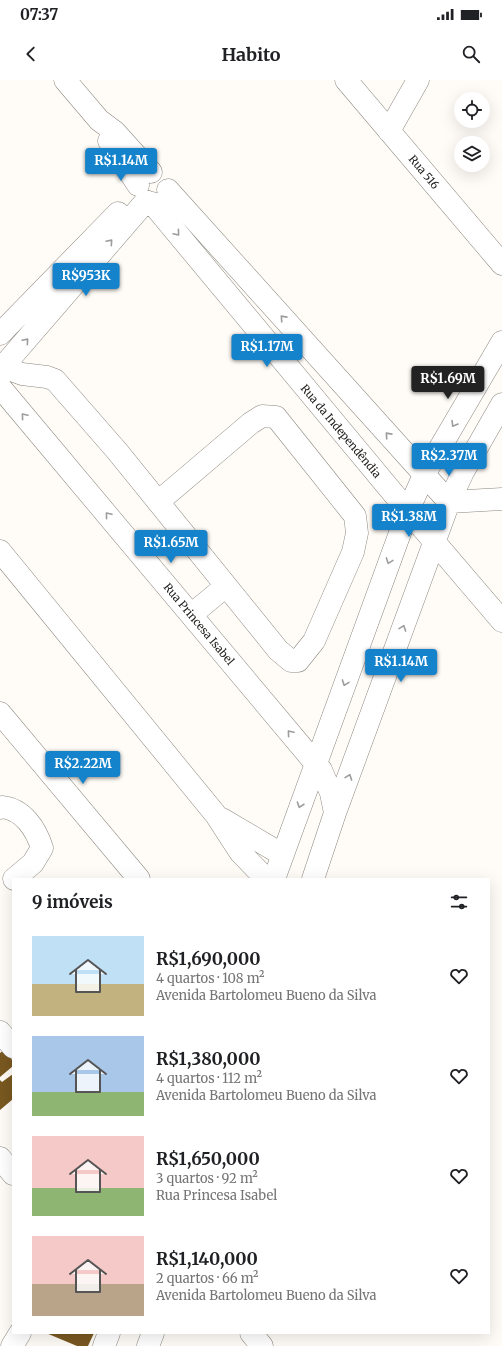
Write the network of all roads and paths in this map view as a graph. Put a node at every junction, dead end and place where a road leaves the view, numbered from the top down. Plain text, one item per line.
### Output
1 (346, 80) edge
2 (418, 80) edge
3 (76, 84) edge
4 (388, 130) junction
5 (149, 190) junction
6 (502, 264) edge
7 (0, 334) edge
8 (502, 342) edge
9 (1, 375) edge
10 (502, 404) edge
11 (424, 475) junction
12 (502, 499) edge
13 (158, 502) junction
14 (449, 502) junction
15 (408, 511) junction
16 (435, 541) junction
17 (0, 551) edge
18 (226, 586) junction
19 (192, 615) junction
20 (502, 621) edge
21 (0, 714) edge
22 (315, 763) junction
23 (0, 808) edge
24 (335, 813) junction
25 (216, 815) junction
26 (283, 855) junction
27 (16, 878) edge
28 (138, 878) edge
29 (265, 878) edge
30 (274, 878) edge
31 (313, 878) edge
32 (12, 882) edge
33 (0, 891) edge
34 (0, 1032) edge
35 (12, 1046) edge
36 (0, 1158) edge
37 (12, 1173) edge
38 (19, 1334) edge
39 (109, 1334) edge
40 (153, 1334) edge
41 (252, 1334) edge
42 (12, 1346) edge
43 (104, 1346) edge
44 (148, 1346) edge
45 (262, 1346) edge

1 - 4 street, Rua 516
2 - 4 street
3 - 5 street, Rua da Independêndia
4 - 6 street, Rua 516
5 - 7 street
9 -> 5 street
11 -> 5 street, Rua da Independêndia
5 -> 15 street, Rua da Independêndia
8 -> 11 street
9 - 13 street
19 -> 9 street, Rua Princesa Isabel
10 - 14 street
11 - 14 street, Rua da Independêndia
11 - 15 street
12 - 14 street
13 - 18 street
13 - 18 street
14 - 16 street
15 - 16 street, Rua da Independêndia
15 -> 22 street
16 - 20 street, Rua da Independêndia
24 -> 16 street
17 - 25 street
18 - 19 street
22 -> 19 street, Rua Princesa Isabel
21 - 28 street
22 - 24 street, Rua Princesa Isabel
22 -> 26 street
23 - 27 street
24 - 31 street
25 - 26 street
25 - 29 street
26 - 30 street
32 - 33 street
34 - 35 street
36 - 37 street
38 - 42 street
39 - 43 street
40 - 44 street
41 - 45 street

